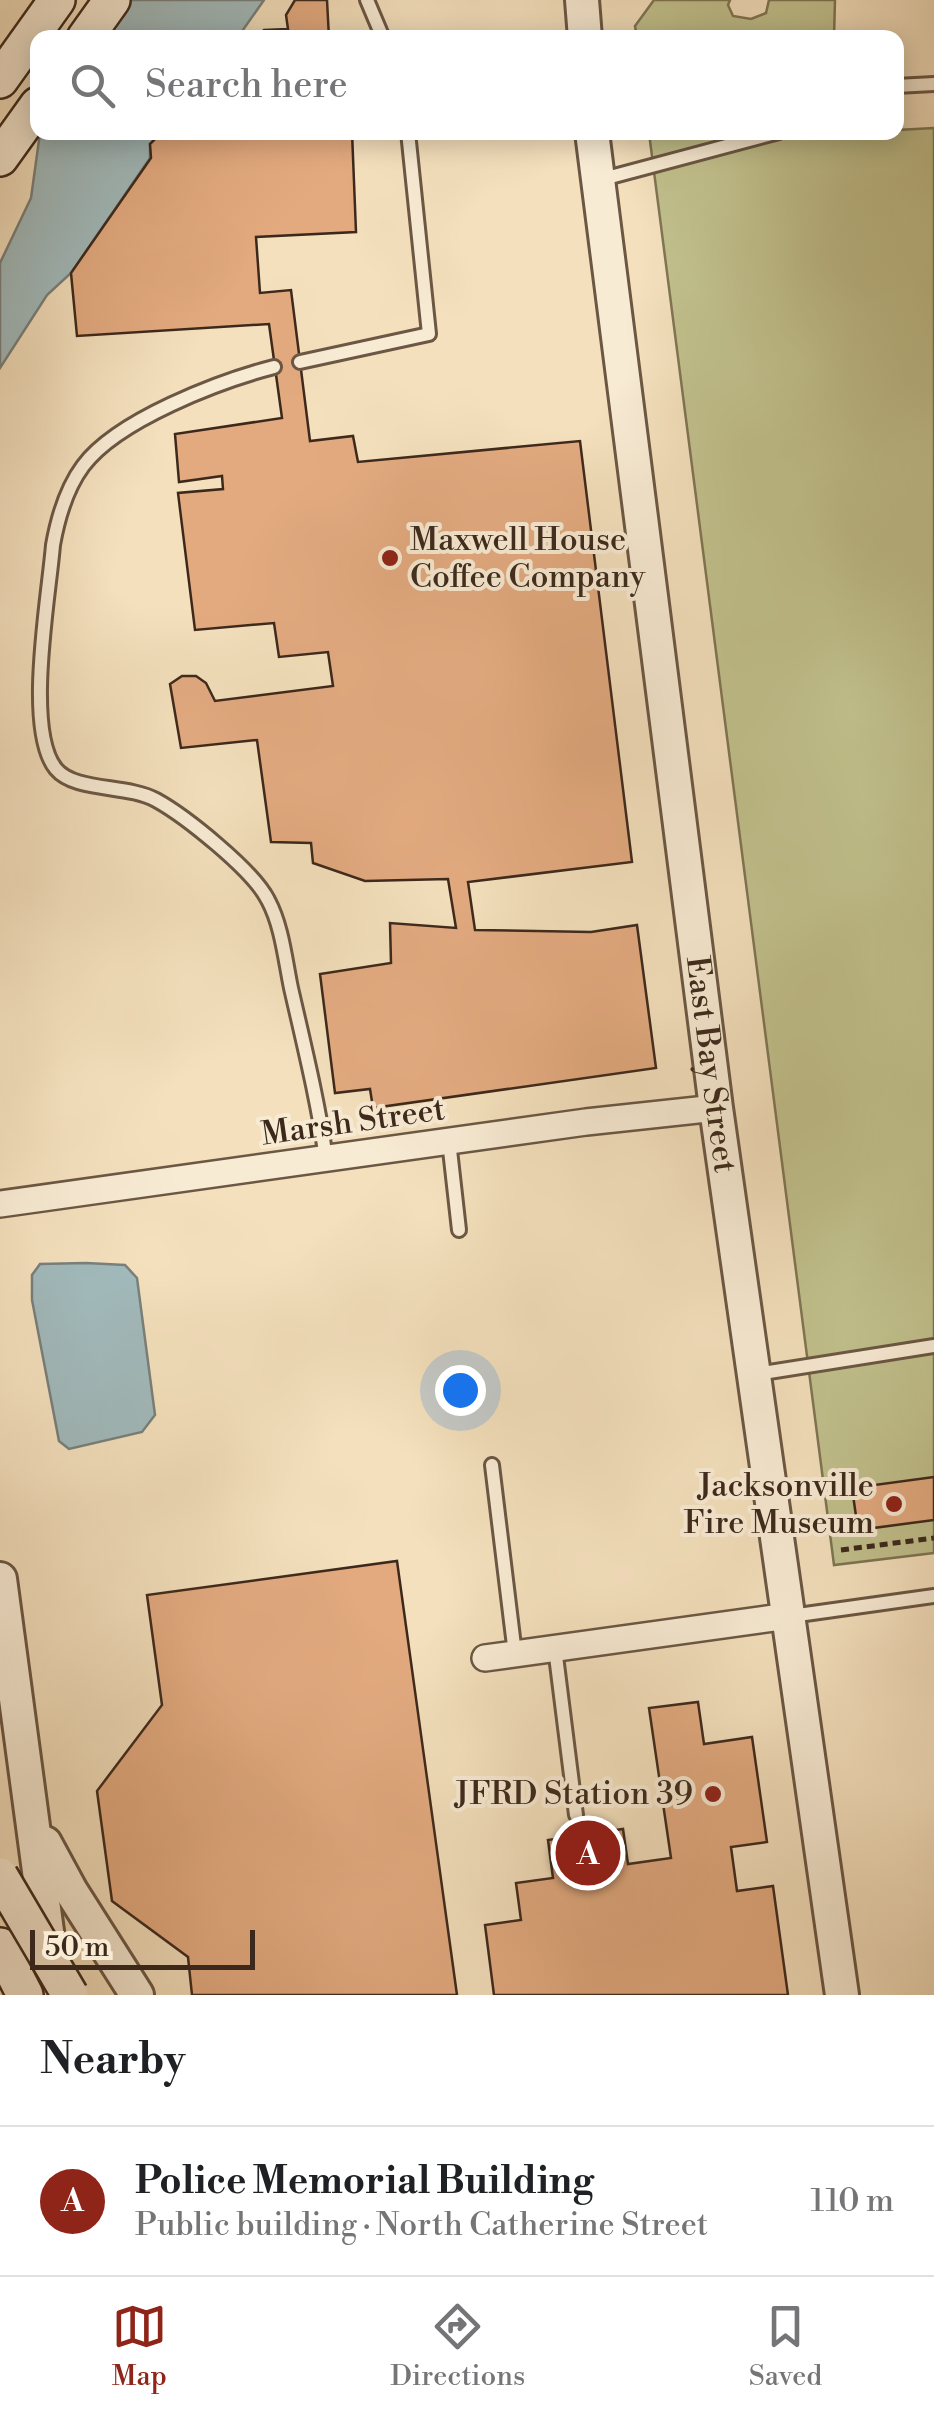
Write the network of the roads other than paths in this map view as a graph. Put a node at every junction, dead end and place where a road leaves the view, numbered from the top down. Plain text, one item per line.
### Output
1 (56, 0) edge
2 (112, 0) edge
3 (367, 0) edge
4 (582, 0) edge
5 (35, 30) edge
6 (91, 30) edge
7 (380, 30) edge
8 (584, 30) edge
9 (30, 37) edge
10 (0, 80) edge
11 (934, 84) edge
12 (904, 86) edge
13 (30, 116) edge
14 (409, 140) edge
15 (593, 140) edge
16 (751, 140) edge
17 (0, 158) edge
18 (597, 180) junction
19 (300, 362) dead end
20 (274, 367) dead end
21 (716, 1108) junction
22 (448, 1142) junction
23 (326, 1159) junction
24 (0, 1204) edge
25 (459, 1230) dead end
26 (934, 1346) edge
27 (754, 1374) junction
28 (492, 1465) dead end
29 (0, 1578) edge
30 (934, 1596) edge
31 (788, 1616) junction
32 (556, 1648) junction
33 (515, 1654) junction
34 (485, 1658) dead end
35 (10, 1718) edge
36 (576, 1815) dead end
37 (34, 1816) junction
38 (0, 1876) edge
39 (0, 1946) edge
40 (25, 1995) edge
41 (55, 1995) edge
42 (70, 1995) edge
43 (137, 1995) edge
44 (842, 1995) edge

1 - 5 main road
2 - 6 main road
3 - 7 lane
4 - 8 street
9 - 10 main road
11 - 12 lane
13 - 17 main road
14 - 19 lane
15 - 18 street, East Bay Street
16 - 18 lane
18 - 21 street, East Bay Street
20 - 23 lane
21 - 22 street, Marsh Street
21 - 27 street, East Bay Street
22 - 23 street, Marsh Street
22 - 25 lane
23 - 24 street, Marsh Street
26 - 27 lane
27 - 31 street, East Bay Street
28 - 33 lane
29 - 35 street
30 - 31 lane
31 - 32 street
31 - 44 street, East Bay Street
32 - 33 street
32 - 36 lane
33 - 34 street
35 - 37 street
37 - 41 street
37 - 43 street
38 - 42 main road, bridge
39 - 40 main road

